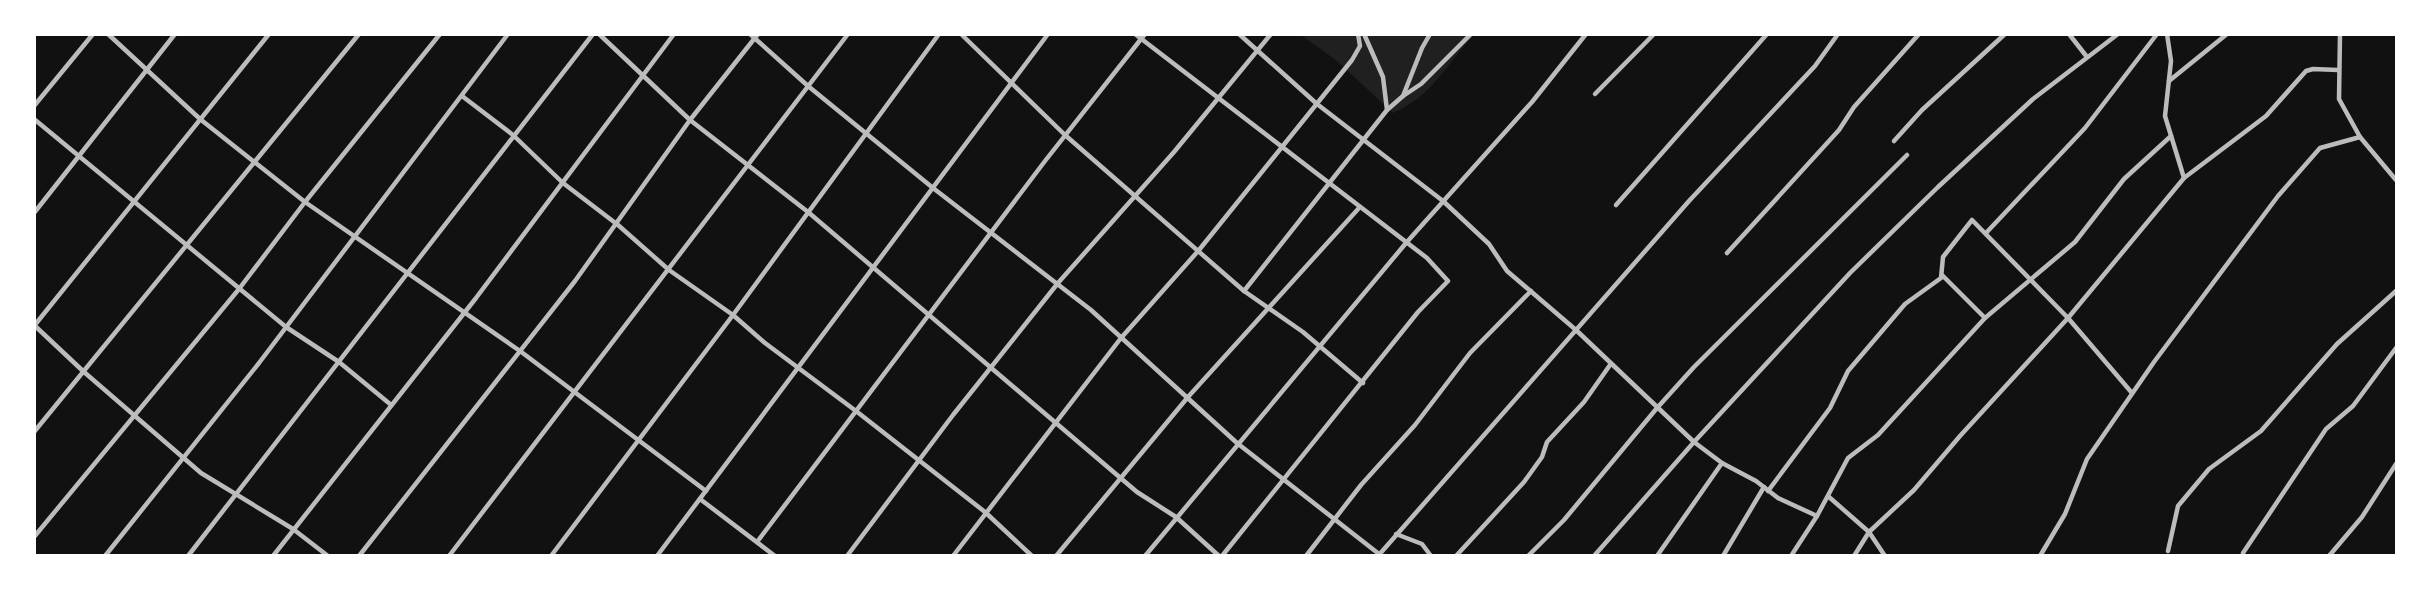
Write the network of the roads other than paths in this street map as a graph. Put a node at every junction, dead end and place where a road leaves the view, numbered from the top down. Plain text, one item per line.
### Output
1 (93, 34) edge
2 (108, 34) edge
3 (176, 34) edge
4 (269, 34) edge
5 (359, 34) edge
6 (440, 34) edge
7 (508, 34) edge
8 (592, 34) edge
9 (599, 34) edge
10 (674, 34) edge
11 (848, 34) edge
12 (939, 34) edge
13 (961, 34) edge
14 (1048, 34) edge
15 (1135, 34) edge
16 (1145, 34) edge
17 (1239, 34) edge
18 (1271, 34) edge
19 (1359, 34) edge
20 (1364, 34) edge
21 (1430, 34) edge
22 (1471, 34) edge
23 (1586, 34) edge
24 (1654, 34) edge
25 (1767, 34) edge
26 (1838, 34) edge
27 (1918, 34) edge
28 (2005, 34) edge
29 (2069, 34) edge
30 (2118, 34) edge
31 (2157, 34) edge
32 (2167, 34) edge
33 (2227, 34) edge
34 (2340, 34) edge
35 (754, 36) edge
36 (1141, 40) junction
37 (1257, 51) junction
38 (2087, 57) junction
39 (2338, 70) junction
40 (148, 72) junction
41 (642, 75) junction
42 (2169, 81) junction
43 (1012, 82) junction
44 (808, 86) junction
45 (1595, 94) dead end
46 (462, 96) junction
47 (1403, 96) junction
48 (1216, 100) junction
49 (1317, 104) junction
50 (34, 106) edge
51 (1387, 110) junction
52 (34, 119) edge
53 (200, 119) junction
54 (690, 120) junction
55 (866, 133) junction
56 (513, 135) junction
57 (1065, 135) junction
58 (2171, 136) junction
59 (2360, 137) junction
60 (1365, 139) junction
61 (1894, 141) dead end
62 (1282, 149) junction
63 (1907, 155) dead end
64 (79, 156) junction
65 (256, 164) junction
66 (747, 166) junction
67 (2184, 178) junction
68 (2397, 180) edge
69 (563, 183) junction
70 (1329, 185) junction
71 (933, 188) junction
72 (1136, 195) junction
73 (1443, 201) junction
74 (304, 202) junction
75 (134, 204) junction
76 (1616, 205) dead end
77 (1359, 208) junction
78 (808, 212) junction
79 (34, 213) edge
80 (618, 225) junction
81 (991, 233) junction
82 (1986, 233) junction
83 (354, 238) junction
84 (1406, 243) junction
85 (188, 246) junction
86 (1199, 250) junction
87 (1727, 253) dead end
88 (669, 270) junction
89 (874, 271) junction
90 (407, 272) junction
91 (1942, 275) junction
92 (2029, 280) junction
93 (1058, 283) junction
94 (239, 289) junction
95 (1244, 291) junction
96 (1531, 291) junction
97 (2397, 291) edge
98 (1269, 309) junction
99 (464, 312) junction
100 (733, 315) junction
101 (931, 315) junction
102 (1985, 318) junction
103 (2068, 318) junction
104 (35, 326) edge
105 (286, 327) junction
106 (1576, 330) junction
107 (1121, 338) junction
108 (1321, 346) junction
109 (2397, 348) edge
110 (520, 351) junction
111 (339, 362) junction
112 (1610, 364) junction
113 (798, 367) junction
114 (990, 367) junction
115 (84, 372) junction
116 (1363, 383) junction
117 (576, 392) junction
118 (2132, 393) junction
119 (1188, 397) junction
120 (390, 404) junction
121 (1657, 408) junction
122 (856, 411) junction
123 (134, 416) junction
124 (1057, 423) junction
125 (34, 432) edge
126 (639, 439) junction
127 (1694, 442) junction
128 (1237, 443) junction
129 (182, 457) junction
130 (918, 460) junction
131 (1722, 463) junction
132 (2397, 464) edge
133 (1121, 479) junction
134 (1283, 481) junction
135 (1766, 489) junction
136 (706, 491) junction
137 (237, 493) junction
138 (1828, 497) junction
139 (700, 499) junction
140 (985, 512) junction
141 (1816, 516) junction
142 (1176, 517) junction
143 (1335, 519) junction
144 (293, 529) junction
145 (1869, 532) junction
146 (1396, 534) junction
147 (34, 537) edge
148 (757, 542) junction
149 (766, 549) junction
150 (2168, 551) dead end
151 (2243, 553) dead end
152 (105, 555) edge
153 (188, 555) edge
154 (273, 555) edge
155 (328, 555) edge
156 (359, 555) edge
157 (449, 555) edge
158 (551, 555) edge
159 (657, 555) edge
160 (762, 555) edge
161 (775, 555) edge
162 (847, 555) edge
163 (953, 555) edge
164 (1032, 555) edge
165 (1056, 555) edge
166 (1145, 555) edge
167 (1221, 555) edge
168 (1306, 555) edge
169 (1378, 555) edge
170 (1431, 555) edge
171 (1456, 555) edge
172 (1528, 555) edge
173 (1594, 555) edge
174 (1657, 555) edge
175 (1723, 555) edge
176 (1791, 555) edge
177 (1854, 555) edge
178 (1885, 555) edge
179 (2040, 555) edge
180 (2329, 555) edge

1 - 50 street
2 - 40 street
3 - 40 street
4 - 53 street
5 - 65 street
6 - 74 street
7 - 46 street
8 - 56 street
9 - 41 street
10 - 41 street
11 - 44 street
12 - 55 street
13 - 43 street
14 - 43 street
15 - 36 street
16 - 36 street
17 - 37 street
18 - 37 street
19 - 49 street
20 - 51 street
21 - 47 street
22 - 47 street
23 - 73 street
24 - 45 street
25 - 76 street
26 - 106 street
27 - 87 street
28 - 61 street
29 - 38 street
30 - 38 street
31 - 82 street
32 - 42 street
33 - 42 street
34 - 39 street
35 - 44 street
35 - 54 street
36 - 48 street
36 - 57 street
37 - 48 street
37 - 49 street
38 - 127 street
39 - 59 street
39 - 67 street
40 - 53 street
40 - 64 street
41 - 54 street
41 - 69 street
42 - 58 street
43 - 57 street
43 - 71 street
44 - 55 street
44 - 66 street
46 - 56 street
46 - 83 street
47 - 51 street
48 - 62 street
48 - 72 street
49 - 60 street
49 - 62 street
51 - 60 street
52 - 64 street
53 - 65 street
53 - 75 street
54 - 66 street
54 - 80 street
55 - 71 street
55 - 78 street
56 - 69 street
56 - 90 street
57 - 72 street
57 - 81 street
58 - 67 street
58 - 92 street
59 - 68 street
59 - 118 street
60 - 70 street
60 - 73 street
62 - 70 street
62 - 86 street
63 - 121 street
64 - 75 street
64 - 79 street
65 - 74 street
65 - 85 street
66 - 78 street
66 - 88 street
67 - 103 street
69 - 80 street
69 - 99 street
70 - 77 street
70 - 95 street
71 - 81 street
71 - 89 street
72 - 86 street
72 - 93 street
73 - 84 street
73 - 96 street
74 - 83 street
74 - 94 street
75 - 85 street
75 - 104 street
77 - 84 street
77 - 98 street
78 - 89 street
78 - 100 street
80 - 88 street
80 - 110 street
81 - 93 street
81 - 101 street
82 - 91 street
82 - 92 street
83 - 90 street
83 - 105 street
84 - 108 street
84 - 116 street
85 - 94 street
85 - 115 street
86 - 95 street
86 - 107 street
88 - 100 street
88 - 117 street
89 - 101 street
89 - 113 street
90 - 99 street
90 - 111 street
91 - 102 street
91 - 135 street
92 - 102 street
92 - 103 street
93 - 107 street
93 - 114 street
94 - 105 street
94 - 123 street
95 - 98 street
96 - 106 street
96 - 143 street
97 - 150 street
98 - 108 street
98 - 119 street
99 - 110 street
99 - 120 street
100 - 113 street
100 - 126 street
101 - 114 street
101 - 122 street
102 - 138 street
103 - 118 street
103 - 145 street
104 - 115 street
105 - 111 street
105 - 129 street
106 - 112 street
106 - 146 street
107 - 119 street
107 - 124 street
108 - 116 street
108 - 128 street
109 - 151 street
110 - 117 street
110 - 156 street
111 - 120 street
111 - 137 street
112 - 121 street
112 - 171 street
113 - 122 street
113 - 136 street
114 - 124 street
114 - 130 street
115 - 123 street
115 - 125 street
116 - 134 street
117 - 126 street
117 - 157 street
118 - 179 street
119 - 128 street
119 - 133 street
120 - 144 street
121 - 127 street
121 - 172 street
122 - 130 street
122 - 148 street
123 - 129 street
123 - 147 street
124 - 133 street
124 - 140 street
126 - 136 street
126 - 158 street
127 - 131 street
127 - 173 street
128 - 134 street
128 - 142 street
129 - 137 street
129 - 152 street
130 - 140 street
130 - 162 street
131 - 135 street
131 - 174 street
132 - 180 street
133 - 142 street
133 - 165 street
134 - 143 street
134 - 167 street
135 - 141 street
135 - 175 street
136 - 139 street
137 - 144 street
137 - 153 street
138 - 141 street
138 - 145 street
139 - 148 street
139 - 159 street
140 - 163 street
140 - 164 street
141 - 176 street
142 - 166 street
142 - 167 street
143 - 168 street
143 - 169 street
144 - 154 street
144 - 155 street
145 - 177 street
145 - 178 street
146 - 169 street
146 - 170 street
148 - 149 street
149 - 160 street
149 - 161 street

